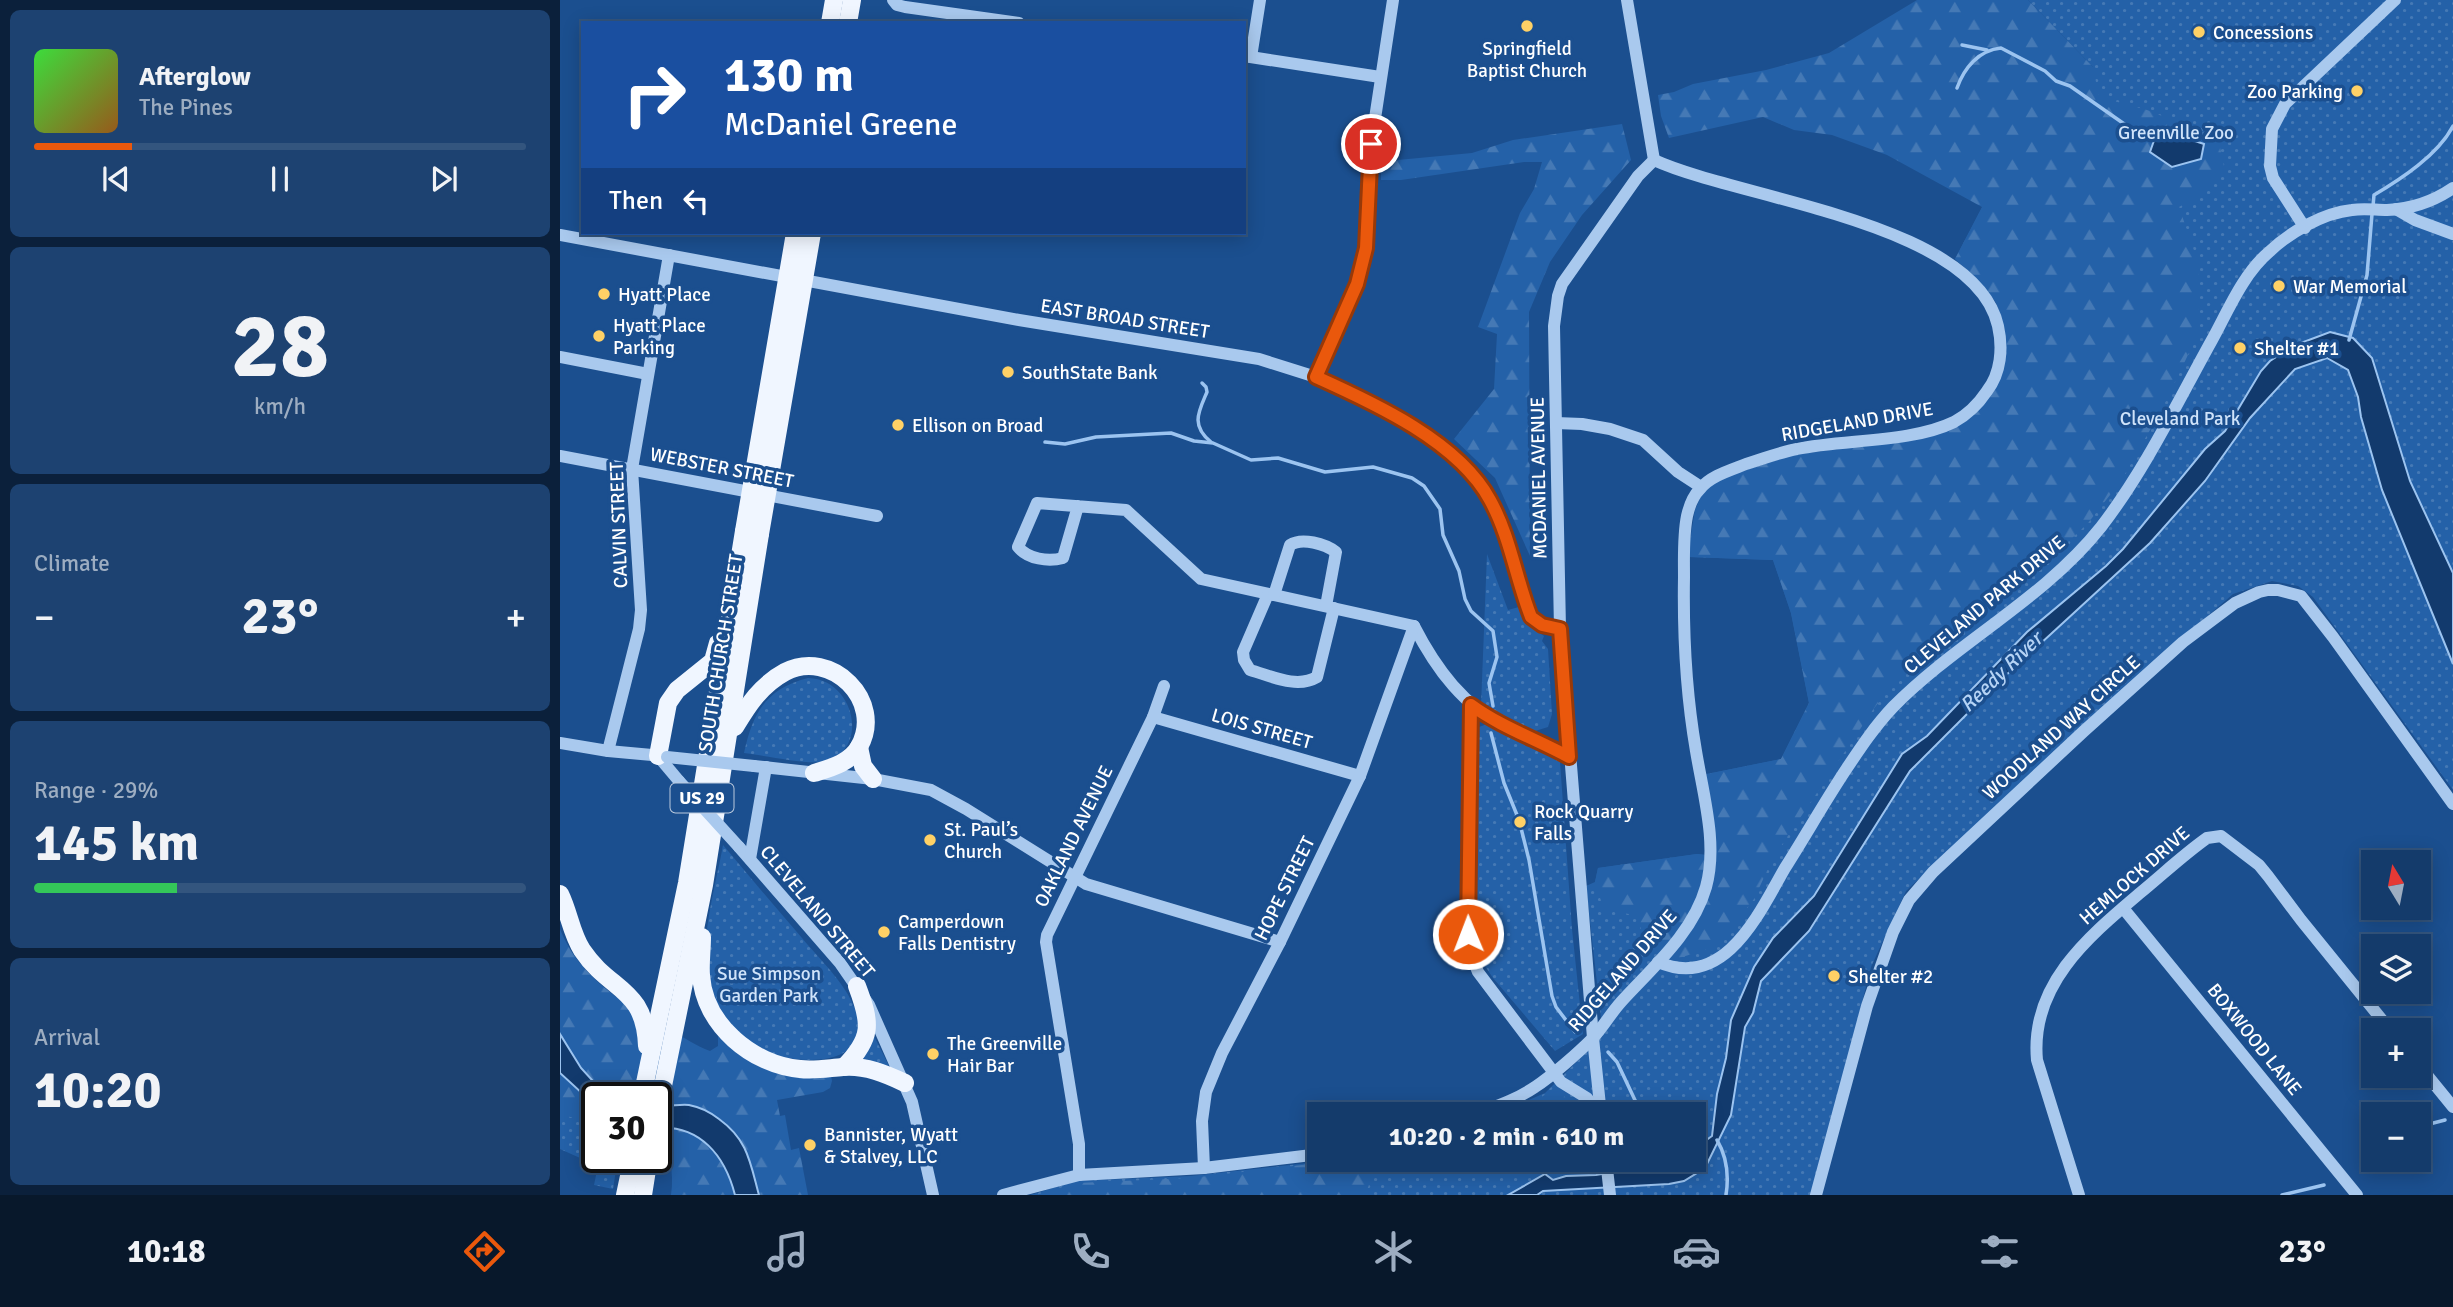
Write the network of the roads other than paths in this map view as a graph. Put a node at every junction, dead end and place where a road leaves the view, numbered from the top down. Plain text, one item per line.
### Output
1 (834, 0) edge
2 (852, 0) edge
3 (892, 0) edge
4 (1260, 0) edge
5 (1393, 0) edge
6 (1627, 0) edge
7 (2395, 0) edge
8 (830, 21) edge
9 (848, 21) edge
10 (1005, 21) edge
11 (1248, 57) edge
12 (1380, 77) junction
13 (1654, 160) junction
14 (2453, 188) edge
15 (2390, 210) junction
16 (2305, 228) junction
17 (2453, 234) edge
18 (560, 235) edge
19 (795, 235) edge
20 (812, 235) edge
21 (668, 255) junction
22 (560, 357) edge
23 (648, 374) junction
24 (1316, 377) junction
25 (1556, 423) junction
26 (560, 456) edge
27 (632, 469) junction
28 (1701, 487) junction
29 (1078, 506) junction
30 (877, 516) dead end
31 (752, 532) junction
32 (735, 582) junction
33 (1271, 595) junction
34 (1330, 607) junction
35 (1414, 626) junction
36 (1560, 629) junction
37 (1164, 686) dead end
38 (1471, 705) junction
39 (1153, 717) junction
40 (730, 736) junction
41 (560, 743) edge
42 (859, 747) junction
43 (608, 751) junction
44 (662, 756) junction
45 (1569, 757) junction
46 (760, 766) junction
47 (814, 773) junction
48 (1360, 776) junction
49 (873, 779) junction
50 (2453, 804) edge
51 (750, 859) junction
52 (1074, 878) junction
53 (704, 885) junction
54 (560, 894) edge
55 (2123, 908) junction
56 (1280, 942) junction
57 (1658, 962) junction
58 (857, 986) junction
59 (2381, 1018) edge
60 (1592, 1038) junction
61 (648, 1064) junction
62 (844, 1067) junction
63 (1553, 1072) junction
64 (2431, 1080) edge
65 (645, 1082) edge
66 (664, 1082) edge
67 (905, 1083) junction
68 (1504, 1102) edge
69 (1590, 1102) edge
70 (1599, 1102) edge
71 (2453, 1107) edge
72 (1307, 1156) edge
73 (1204, 1168) junction
74 (1607, 1172) edge
75 (636, 1173) edge
76 (644, 1173) edge
77 (1079, 1175) junction
78 (625, 1195) edge
79 (643, 1195) edge
80 (933, 1195) edge
81 (1003, 1195) edge
82 (1610, 1195) edge
83 (1816, 1195) edge
84 (2080, 1195) edge
85 (2357, 1195) edge

1 - 8 main road
2 - 9 main road
3 - 10 street
4 - 11 street
5 - 12 street
6 - 13 street
7 - 16 street
11 - 12 street
12 - 24 street
13 - 25 street, MCDANIEL AVENUE
13 - 28 street, RIDGELAND DRIVE
14 - 15 street
15 - 16 street, CLEVELAND PARK DRIVE
15 - 17 street
16 - 57 street, CLEVELAND PARK DRIVE
18 - 21 street, EAST BROAD STREET
19 - 31 main road, SOUTH CHURCH STREET / US 29, bridge
20 - 31 main road, SOUTH CHURCH STREET / US 29, bridge
21 - 23 street, CALVIN STREET
21 - 24 street, EAST BROAD STREET
22 - 23 street
23 - 27 street, CALVIN STREET
24 - 36 street, EAST BROAD STREET
25 - 28 street
25 - 36 street, MCDANIEL AVENUE
26 - 27 street, WEBSTER STREET
27 - 30 street, WEBSTER STREET
27 - 43 street, CALVIN STREET
28 - 57 street, RIDGELAND DRIVE
29 - 29 street
29 - 33 street
31 - 32 main road, SOUTH CHURCH STREET / US 29
31 - 40 main road, SOUTH CHURCH STREET / US 29
32 - 44 main road
32 - 61 main road, SOUTH CHURCH STREET / US 29
33 - 34 street
33 - 34 street
33 - 34 street
34 - 35 street
35 - 38 street
35 - 48 street, HOPE STREET
36 - 45 street, MCDANIEL AVENUE
37 - 39 street, OAKLAND AVENUE
38 - 45 street
38 - 63 street
39 - 48 street, LOIS STREET
39 - 52 street, OAKLAND AVENUE
40 - 42 main road
40 - 53 main road, SOUTH CHURCH STREET / US 29
41 - 43 street
42 - 47 main road
42 - 49 main road
43 - 44 street
44 - 46 street, bridge
44 - 51 street, CLEVELAND STREET, bridge
45 - 60 street, MCDANIEL AVENUE
46 - 47 street
46 - 51 street
47 - 49 street
48 - 56 street, HOPE STREET
49 - 52 street
50 - 83 street, WOODLAND WAY CIRCLE
51 - 58 street, CLEVELAND STREET
52 - 56 street
52 - 77 street, OAKLAND AVENUE
53 - 62 main road
53 - 66 main road, SOUTH CHURCH STREET / US 29
54 - 61 main road
55 - 59 street, HEMLOCK DRIVE
55 - 84 street, HEMLOCK DRIVE
55 - 85 street, BOXWOOD LANE
56 - 73 street, HOPE STREET
57 - 60 street, RIDGELAND DRIVE
58 - 62 main road
58 - 67 street, CLEVELAND STREET
60 - 63 street, RIDGELAND DRIVE
60 - 70 street, MCDANIEL AVENUE
61 - 65 main road, SOUTH CHURCH STREET / US 29
62 - 67 main road
63 - 68 street, RIDGELAND DRIVE
63 - 69 street
64 - 71 street
67 - 80 street, CLEVELAND STREET
72 - 73 street
73 - 77 street
74 - 82 street
75 - 78 main road
76 - 79 main road
77 - 81 street

